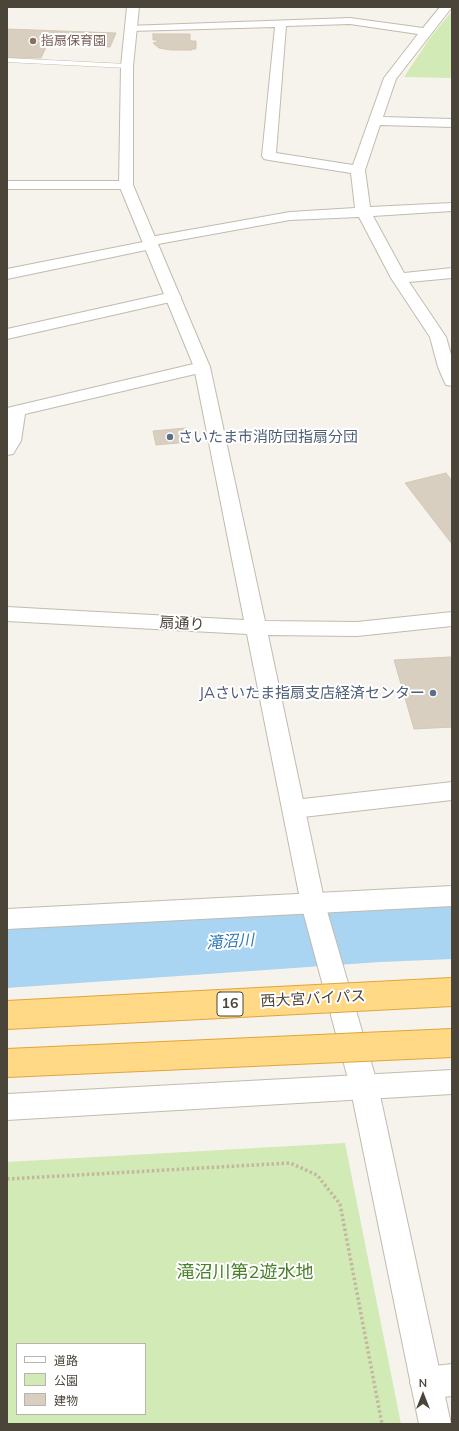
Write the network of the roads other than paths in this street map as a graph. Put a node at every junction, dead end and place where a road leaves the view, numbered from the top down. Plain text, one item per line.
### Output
1 (133, 7) edge
2 (354, 7) edge
3 (446, 7) edge
4 (240, 13) dead end
5 (350, 21) junction
6 (281, 23) junction
7 (235, 25) junction
8 (130, 28) junction
9 (426, 32) junction
10 (7, 60) edge
11 (127, 66) junction
12 (376, 121) junction
13 (452, 123) edge
14 (358, 170) junction
15 (7, 184) edge
16 (126, 185) junction
17 (448, 207) edge
18 (363, 212) junction
19 (452, 222) edge
20 (151, 243) junction
21 (452, 273) edge
22 (7, 274) edge
23 (399, 278) junction
24 (173, 297) junction
25 (7, 334) edge
26 (445, 336) edge
27 (202, 367) junction
28 (452, 381) edge
29 (11, 413) edge
30 (7, 450) edge
31 (7, 614) edge
32 (452, 619) edge
33 (257, 628) junction
34 (452, 791) edge
35 (294, 809) junction
36 (452, 896) edge
37 (315, 910) junction
38 (7, 918) edge
39 (452, 992) edge
40 (7, 1015) edge
41 (452, 1043) edge
42 (7, 1063) edge
43 (452, 1082) edge
44 (364, 1086) junction
45 (7, 1107) edge
46 (439, 1382) edge
47 (435, 1424) edge

1 - 8 street
2 - 5 street
3 - 9 street
4 - 7 street
5 - 6 street
5 - 9 street
6 - 7 street
6 - 14 street
7 - 8 street
8 - 11 street
9 - 12 street
10 - 11 lane
11 - 16 street
12 - 13 street
12 - 14 street
14 - 18 street
15 - 16 street
16 - 20 street
17 - 18 street
17 - 19 street
18 - 20 street
18 - 23 street
20 - 22 street
20 - 24 street
21 - 23 street
23 - 26 street
24 - 25 street
24 - 27 street
26 - 28 street
27 - 29 street
27 - 33 street
29 - 30 street
31 - 33 street, 扇通り
32 - 33 street, 扇通り
33 - 35 street
34 - 35 street
35 - 37 street
36 - 37 street
37 - 38 street
37 - 44 street
39 - 40 highway, 西大宮バイパス / 16, bridge
41 - 42 highway, bridge
43 - 44 street
44 - 45 street
44 - 46 street
46 - 47 street

